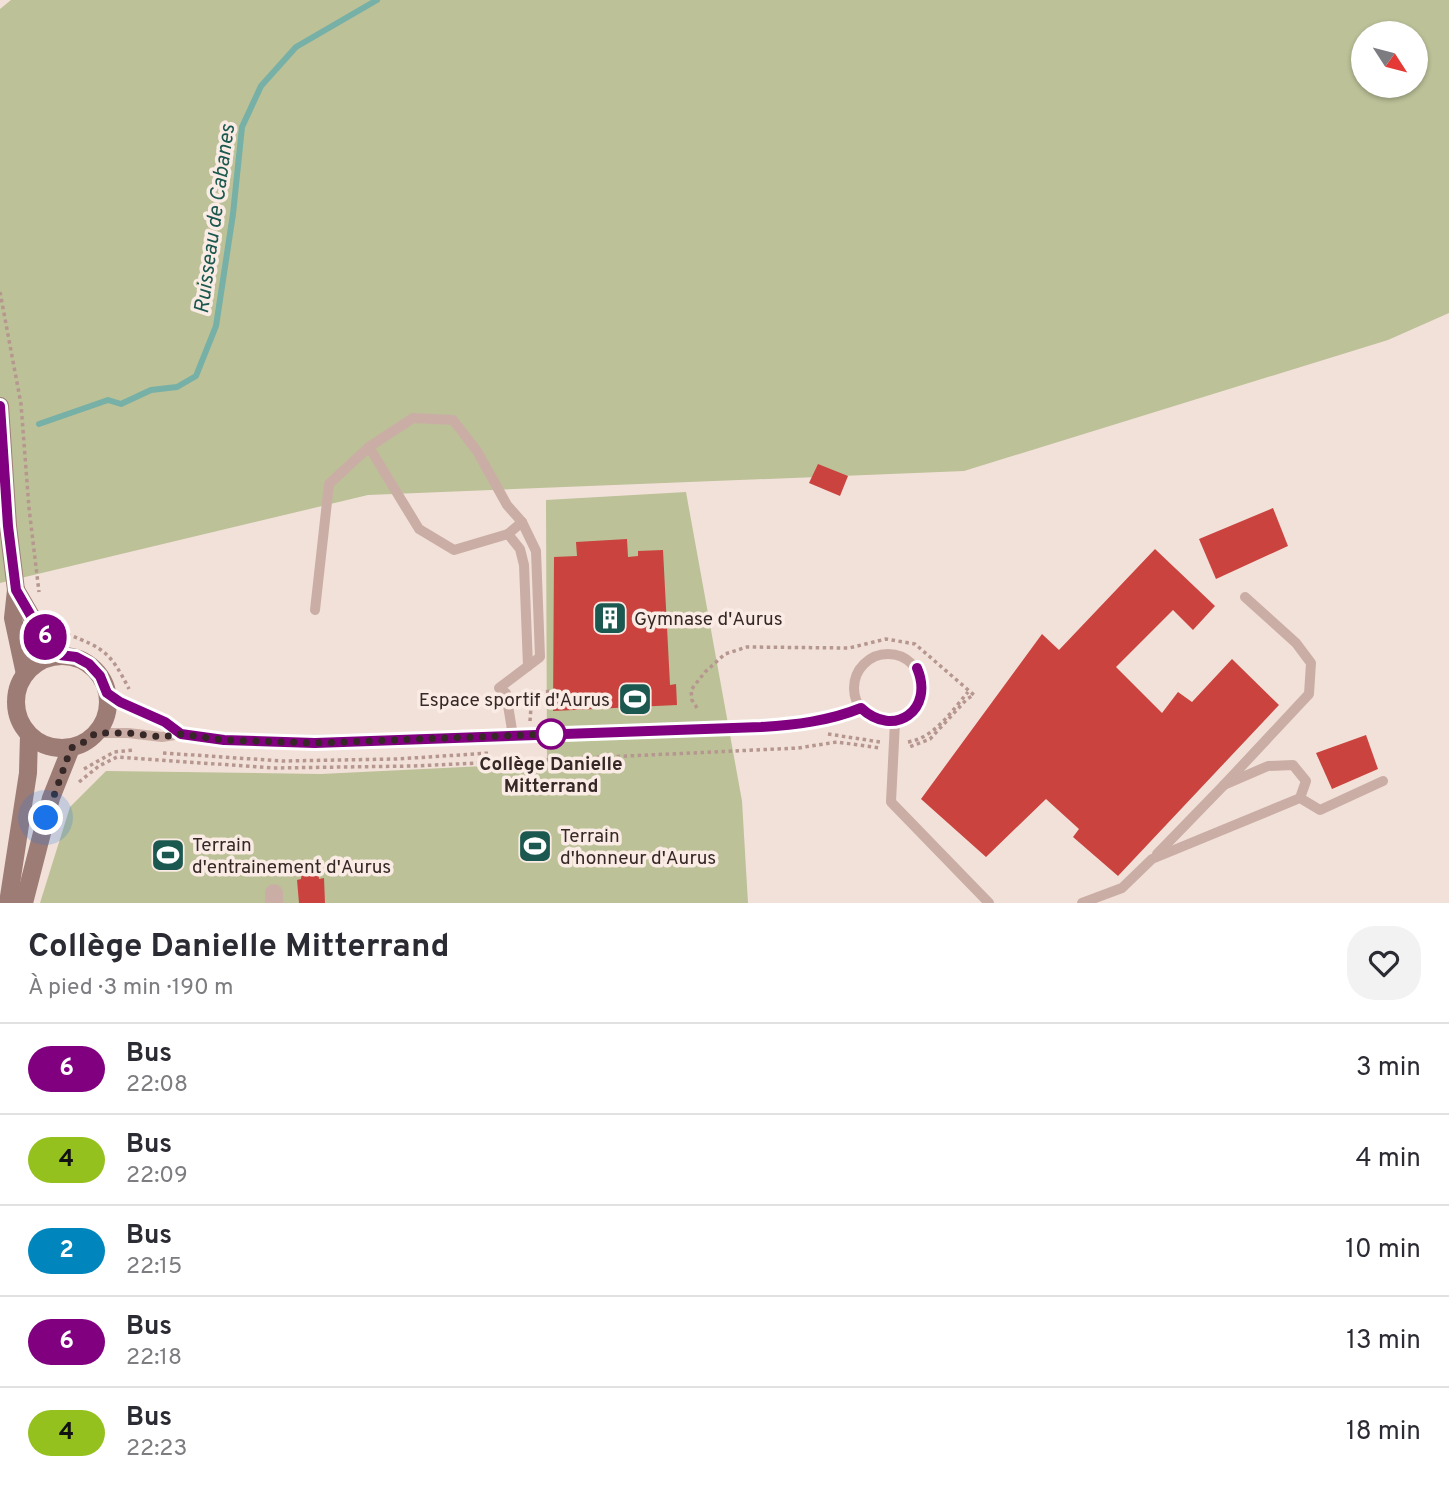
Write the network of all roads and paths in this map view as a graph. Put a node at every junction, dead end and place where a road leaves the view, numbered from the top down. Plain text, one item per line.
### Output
1 (0, 292) edge
2 (0, 406) edge
3 (369, 447) junction
4 (522, 522) junction
5 (509, 534) junction
6 (16, 590) junction
7 (39, 595) dead end
8 (1245, 597) dead end
9 (314, 610) dead end
10 (65, 633) dead end
11 (60, 655) junction
12 (528, 666) junction
13 (25, 674) junction
14 (129, 691) dead end
15 (107, 693) junction
16 (697, 708) dead end
17 (861, 708) junction
18 (895, 722) junction
19 (96, 733) junction
20 (181, 734) junction
21 (29, 735) junction
22 (513, 736) junction
23 (71, 748) junction
24 (894, 748) junction
25 (1383, 781) dead end
26 (1224, 785) junction
27 (73, 788) dead end
28 (1300, 798) junction
29 (1152, 859) junction
30 (8, 903) edge
31 (23, 903) edge
32 (989, 903) edge
33 (1082, 903) edge

1 - 7 path
2 - 6 main road
3 - 4 lane
3 - 5 lane
3 - 9 lane
4 - 5 lane
4 - 12 lane
5 - 12 lane
6 - 11 main road
6 - 13 main road
8 - 26 lane
10 - 14 path
11 - 13 main road
11 - 15 main road
12 - 22 lane
13 - 21 main road
15 - 19 main road
15 - 20 lane
16 - 24 path
17 - 18 lane
17 - 18 lane
17 - 22 lane
18 - 24 lane
19 - 20 lane
19 - 23 main road
20 - 22 lane
21 - 23 main road
21 - 30 main road
23 - 31 main road
24 - 27 path
24 - 32 lane
25 - 28 lane
26 - 28 lane
26 - 29 lane
28 - 29 lane
29 - 33 lane

